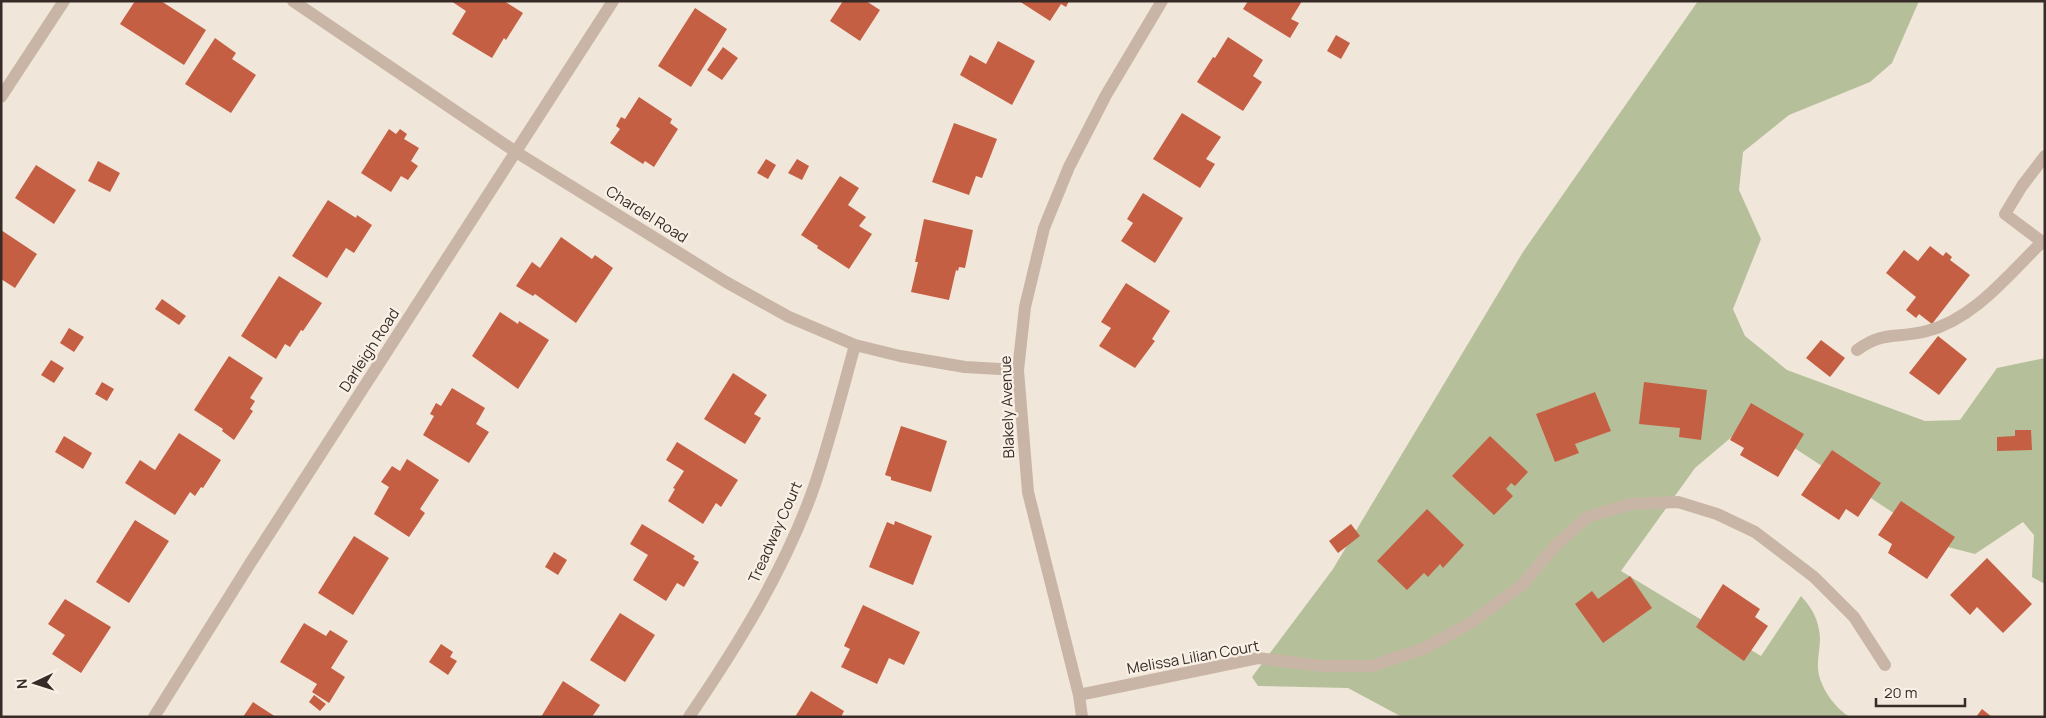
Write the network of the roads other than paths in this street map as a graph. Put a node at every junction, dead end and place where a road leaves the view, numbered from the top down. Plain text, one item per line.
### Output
1 (64, 1) edge
2 (292, 1) edge
3 (613, 1) edge
4 (1162, 1) edge
5 (1, 97) edge
6 (516, 152) junction
7 (2045, 156) edge
8 (2043, 243) edge
9 (856, 345) junction
10 (1857, 350) dead end
11 (1018, 370) junction
12 (1886, 665) dead end
13 (1079, 695) junction
14 (154, 717) edge
15 (690, 717) edge
16 (1082, 717) edge

1 - 5 street
2 - 6 street, Chardel Road
3 - 6 street, Darleigh Road
4 - 11 street, Blakely Avenue
6 - 9 street, Chardel Road
6 - 14 street, Darleigh Road
7 - 8 street
8 - 10 street
9 - 11 street, Chardel Road
9 - 15 street, Treadway Court
11 - 13 street, Blakely Avenue
12 - 13 street, Melissa Lilian Court
13 - 16 street, Blakely Avenue

